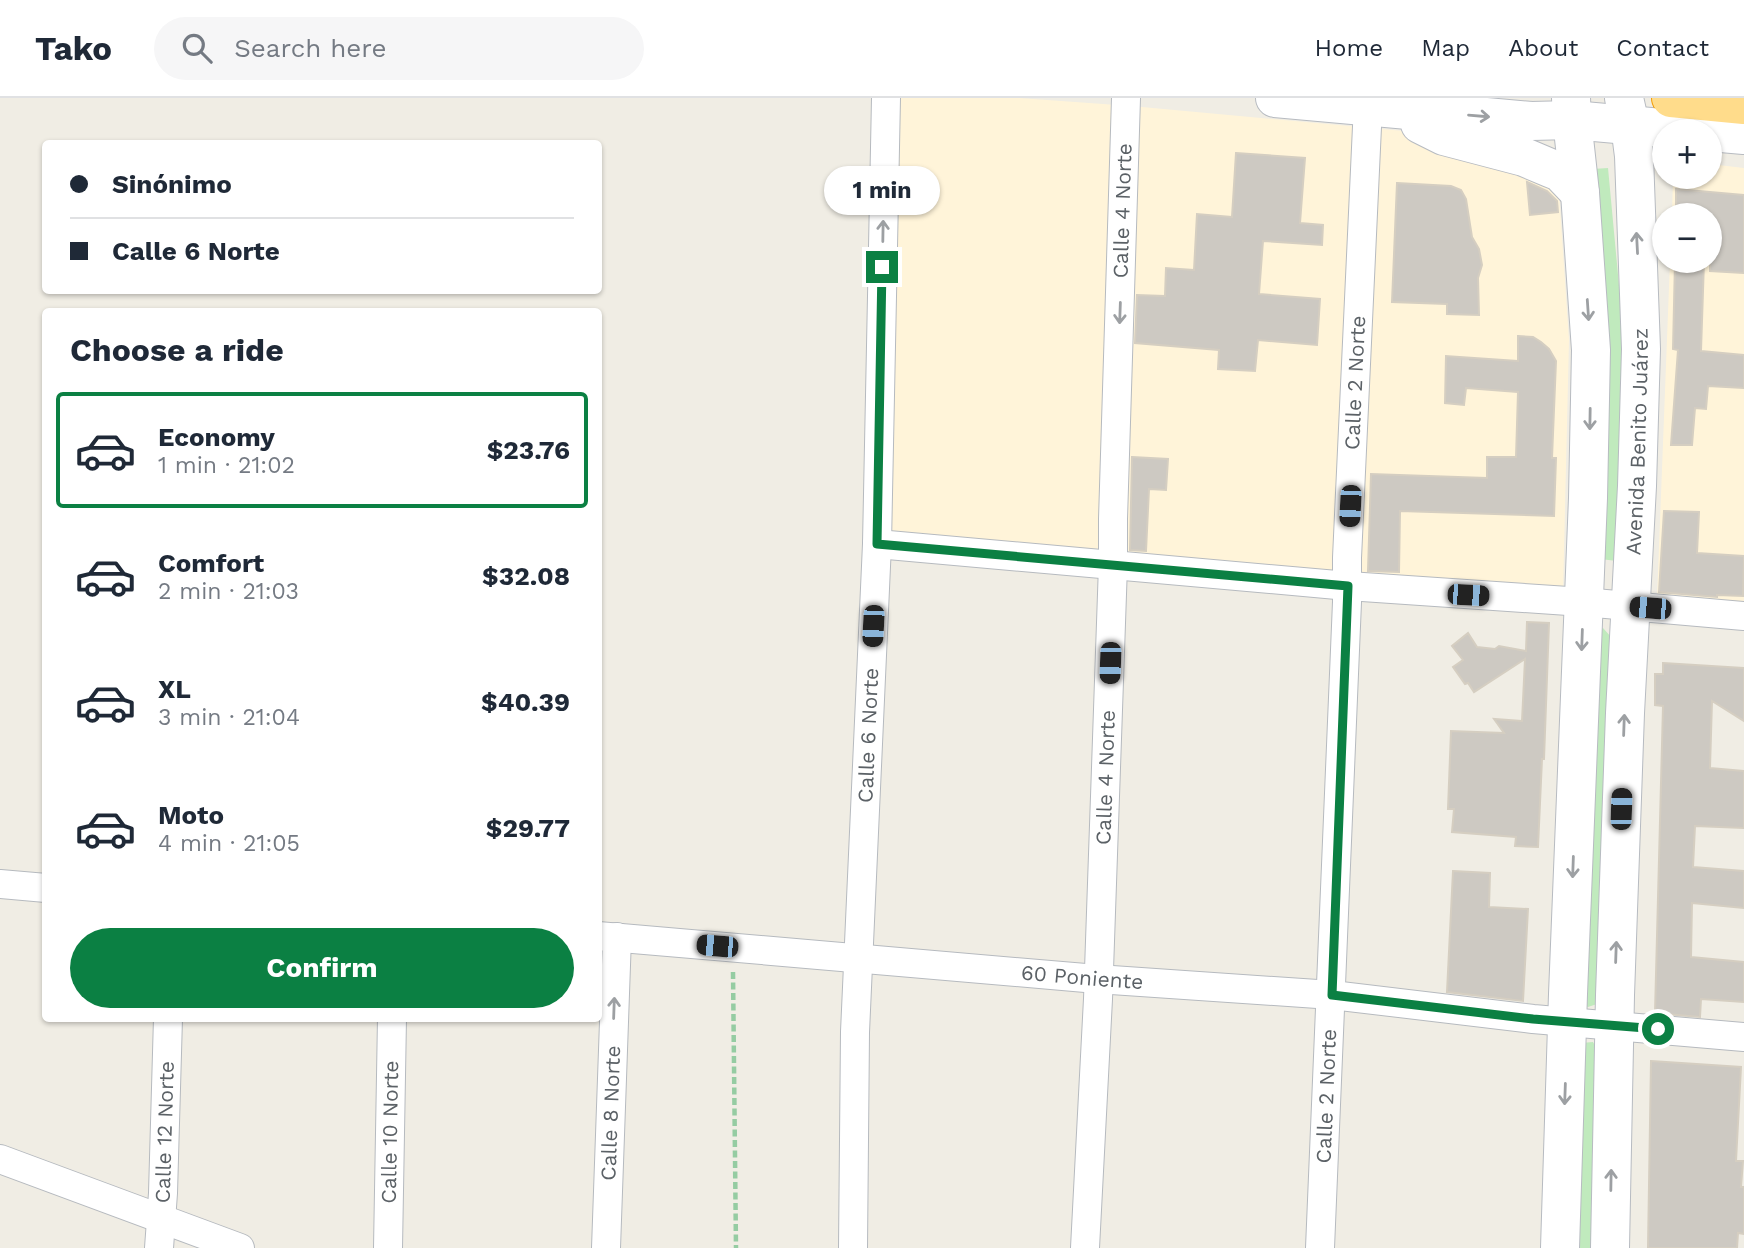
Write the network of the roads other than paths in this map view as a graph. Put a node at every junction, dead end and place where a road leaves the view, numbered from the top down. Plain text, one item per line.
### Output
1 (886, 98) edge
2 (1126, 98) edge
3 (1275, 98) edge
4 (1671, 98) edge
5 (1744, 105) edge
6 (1377, 106) junction
7 (1571, 109) edge
8 (1627, 112) edge
9 (1652, 119) edge
10 (1722, 133) edge
11 (1744, 135) edge
12 (1580, 193) junction
13 (877, 544) junction
14 (1113, 565) junction
15 (1348, 586) junction
16 (1583, 602) junction
17 (1630, 606) junction
18 (1744, 616) edge
19 (0, 884) edge
20 (42, 888) edge
21 (608, 936) edge
22 (858, 959) junction
23 (1097, 979) junction
24 (1332, 995) junction
25 (168, 1022) edge
26 (392, 1022) edge
27 (1567, 1022) junction
28 (1614, 1026) junction
29 (1744, 1037) edge
30 (0, 1158) edge
31 (161, 1218) junction
32 (159, 1248) edge
33 (240, 1248) edge
34 (388, 1248) edge
35 (606, 1248) edge
36 (853, 1248) edge
37 (1086, 1248) edge
38 (1320, 1248) edge
39 (1560, 1248) edge
40 (1610, 1248) edge

13 -> 1 street, Calle 6 Norte
2 -> 14 street, Calle 4 Norte
3 - 6 main road
4 - 5 highway
6 -> 7 main road
6 - 12 main road
6 - 15 street, Calle 2 Norte
7 - 8 main road
7 - 12 main road
8 - 9 main road
17 -> 8 main road, Avenida Benito Juárez
10 - 11 main road
12 -> 16 main road
13 - 14 street
13 - 22 street, Calle 6 Norte
14 - 15 street
14 - 23 street, Calle 4 Norte
15 - 16 street
15 - 24 street, Calle 2 Norte
16 - 17 street
16 -> 27 main road
17 - 18 street
28 -> 17 main road, Avenida Benito Juárez
19 - 20 street
21 - 22 street, 60 Poniente
35 -> 21 street, Calle 8 Norte
22 - 23 street, 60 Poniente
22 - 36 street, Calle 6 Norte
23 - 24 street, 60 Poniente
23 - 37 street, Calle 4 Norte
24 - 27 street, 60 Poniente
24 - 38 street, Calle 2 Norte
25 - 31 street, Calle 12 Norte
26 - 34 street, Calle 10 Norte
27 - 28 street, 60 Poniente
27 -> 39 main road
28 - 29 street, 60 Poniente
40 -> 28 main road, Avenida Benito Juárez
30 - 31 street
31 - 32 street, Calle 12 Norte
31 - 33 street

